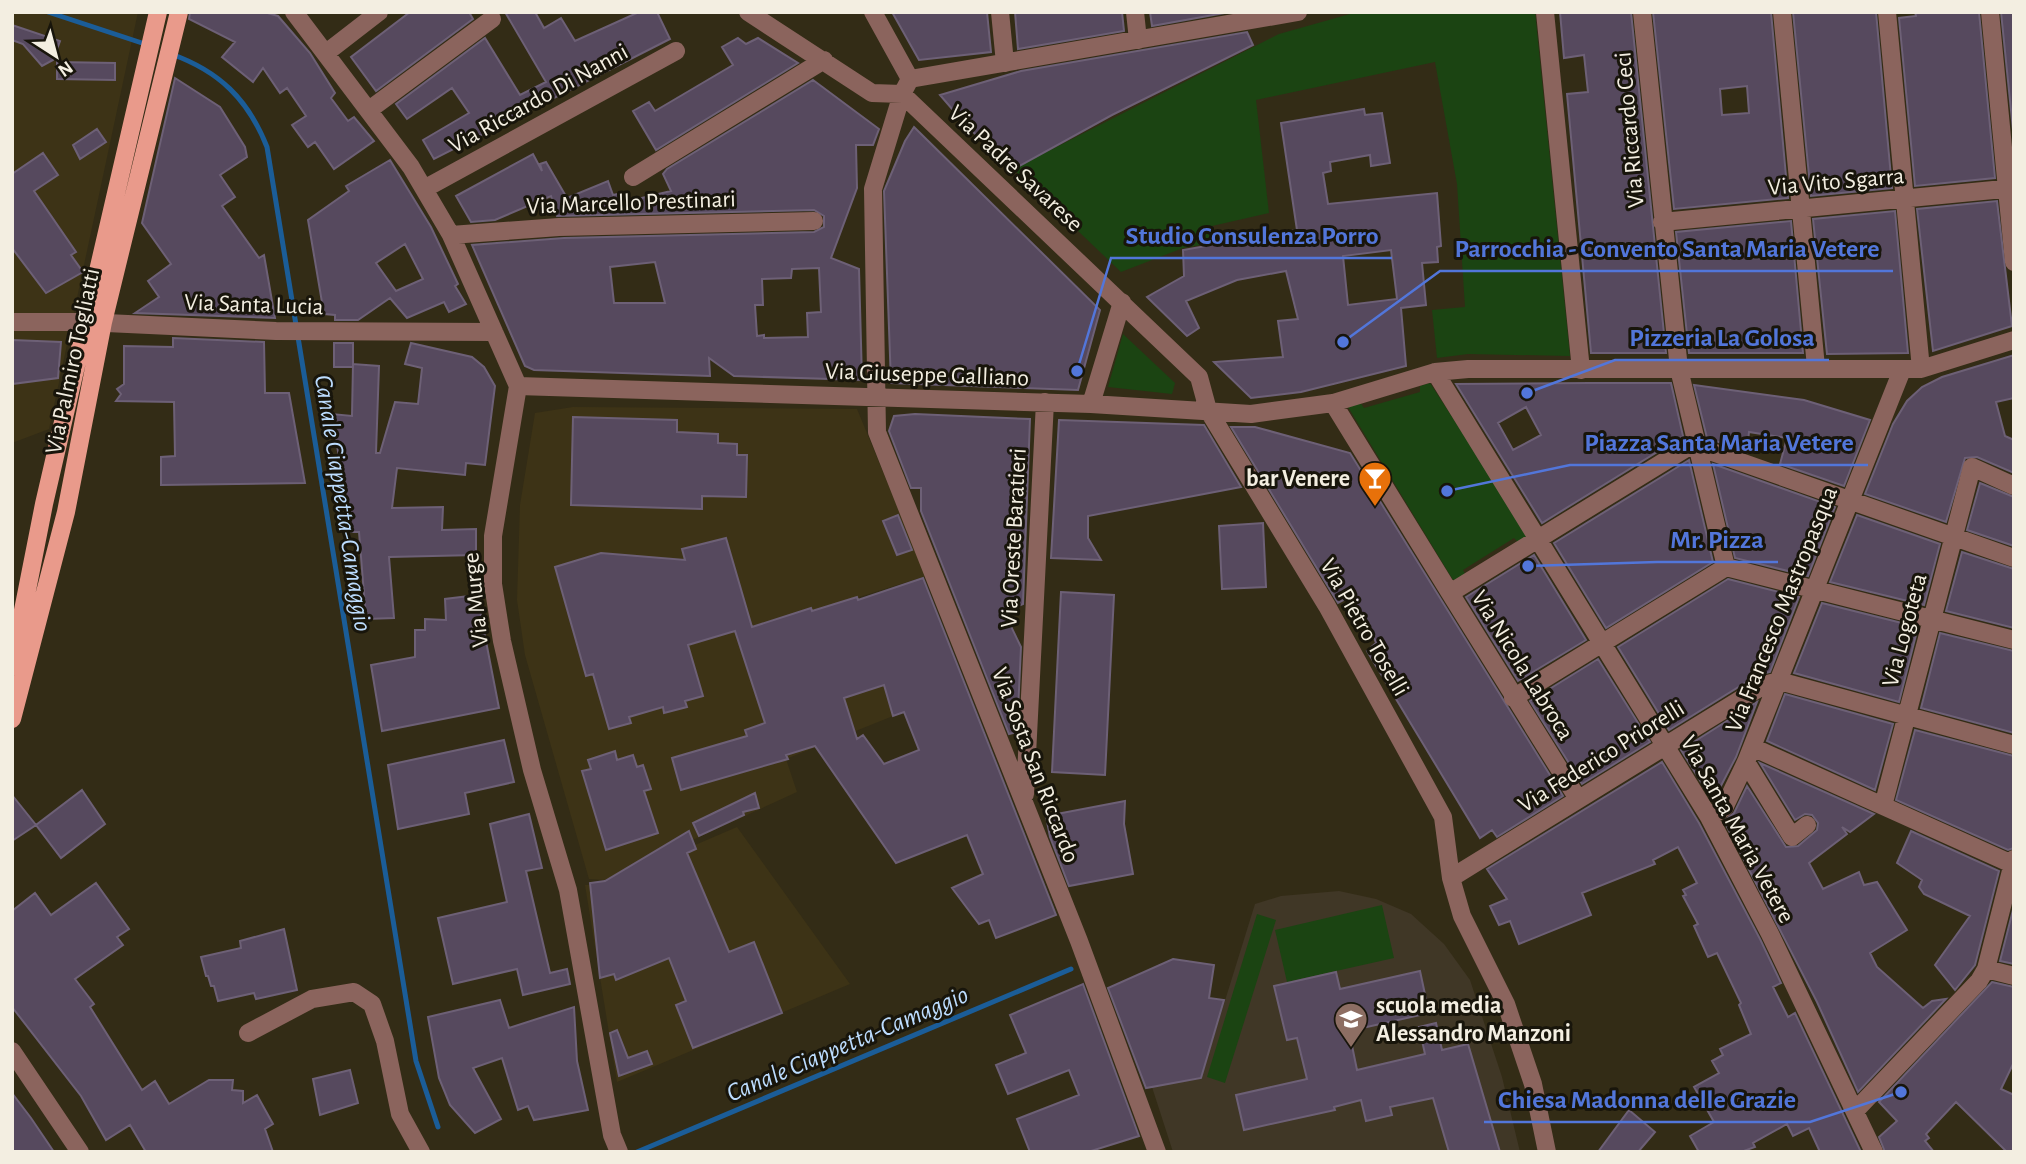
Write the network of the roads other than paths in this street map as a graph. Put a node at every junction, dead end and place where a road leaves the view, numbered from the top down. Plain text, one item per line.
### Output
1 (179, 12) edge
2 (293, 12) edge
3 (379, 12) edge
4 (748, 12) edge
5 (873, 12) edge
6 (1000, 12) edge
7 (1135, 12) edge
8 (1298, 12) edge
9 (1545, 12) edge
10 (1642, 12) edge
11 (1782, 12) edge
12 (1887, 12) edge
13 (1990, 12) edge
14 (157, 18) edge
15 (492, 19) dead end
16 (1138, 40) junction
17 (676, 51) dead end
18 (326, 53) junction
19 (824, 60) junction
20 (1004, 63) junction
21 (906, 87) junction
22 (369, 110) junction
23 (633, 177) dead end
24 (2010, 188) edge
25 (424, 189) junction
26 (1906, 200) junction
27 (1802, 208) junction
28 (814, 221) dead end
29 (1662, 222) junction
30 (451, 235) junction
31 (2014, 262) edge
32 (1122, 302) junction
33 (12, 322) edge
34 (94, 322) junction
35 (494, 332) junction
36 (2014, 340) edge
37 (1816, 367) junction
38 (1679, 369) junction
39 (1921, 369) junction
40 (1581, 370) junction
41 (1902, 370) junction
42 (1435, 372) junction
43 (518, 386) junction
44 (878, 396) junction
45 (1045, 402) junction
46 (1333, 402) junction
47 (1091, 404) junction
48 (1208, 410) junction
49 (1697, 444) junction
50 (2014, 486) edge
51 (1852, 499) junction
52 (1954, 536) junction
53 (1538, 541) junction
54 (2014, 558) edge
55 (1726, 567) junction
56 (1816, 590) junction
57 (1450, 593) junction
58 (1932, 620) junction
59 (2014, 640) edge
60 (1601, 642) junction
61 (12, 666) edge
62 (1779, 681) junction
63 (1513, 698) junction
64 (1907, 715) junction
65 (12, 719) edge
66 (2014, 744) edge
67 (1663, 745) junction
68 (1749, 755) junction
69 (1578, 799) junction
70 (1025, 802) junction
71 (1884, 806) junction
72 (1709, 817) junction
73 (1807, 825) dead end
74 (2013, 862) edge
75 (1451, 878) junction
76 (1986, 969) junction
77 (2014, 976) edge
78 (248, 1033) dead end
79 (12, 1051) edge
80 (1855, 1111) junction
81 (615, 1143) edge
82 (80, 1152) edge
83 (421, 1152) edge
84 (1157, 1152) edge
85 (1546, 1152) edge
86 (1874, 1152) edge

1 - 34 main road, Via Palmiro Togliatti
2 - 18 street
3 - 18 street
4 - 19 street
5 - 21 street, Via Padre Savarese
6 - 20 street
7 - 16 street
8 - 16 street
9 - 40 street
10 - 29 street, Via Riccardo Ceci
11 - 27 street
12 - 26 street
13 - 24 street
14 - 34 main road, Via Palmiro Togliatti
15 - 22 street
16 - 20 street
17 - 25 street, Via Riccardo Di Nanni
18 - 22 street
19 - 21 street
19 - 23 street
20 - 21 street
21 - 32 street, Via Padre Savarese
21 - 44 street, Via Sosta San Riccardo
22 - 25 street
24 - 26 street, Via Vito Sgarra
24 - 31 street
25 - 30 street
26 - 27 street, Via Vito Sgarra
26 - 39 street
27 - 29 street, Via Vito Sgarra
27 - 37 street
28 - 30 street, Via Marcello Prestinari
29 - 38 street, Via Riccardo Ceci
30 - 35 street
32 - 47 street
32 - 48 street, Via Padre Savarese
33 - 34 street, Via Santa Lucia
34 - 35 street, Via Santa Lucia
34 - 61 main road, Via Palmiro Togliatti
34 - 65 main road, Via Palmiro Togliatti
35 - 43 street
36 - 39 street, Via Giuseppe Galliano
37 - 38 street, Via Giuseppe Galliano
37 - 41 street, Via Giuseppe Galliano
38 - 40 street, Via Giuseppe Galliano
38 - 49 street, Via Riccardo Ceci
39 - 41 street, Via Giuseppe Galliano
40 - 42 street, Via Giuseppe Galliano
41 - 51 street, Via Francesco Mastropasqua
42 - 46 street, Via Giuseppe Galliano
42 - 53 street, Via Santa Maria Vetere
43 - 44 street, Via Giuseppe Galliano
43 - 81 street, Via Murge
44 - 45 street, Via Giuseppe Galliano
44 - 70 street, Via Sosta San Riccardo
45 - 47 street, Via Giuseppe Galliano
45 - 70 street, Via Oreste Baratieri
46 - 48 street, Via Giuseppe Galliano
46 - 57 street, Via Nicola Labroca
47 - 48 street, Via Giuseppe Galliano
48 - 75 street, Via Pietro Toselli
49 - 51 street
49 - 53 street
49 - 55 street, Via Riccardo Ceci
50 - 52 street, Via Logoteta
51 - 52 street
51 - 56 street, Via Francesco Mastropasqua
52 - 54 street
52 - 58 street, Via Logoteta
53 - 57 street
53 - 60 street, Via Santa Maria Vetere
55 - 56 street
55 - 60 street
56 - 58 street
56 - 62 street, Via Francesco Mastropasqua
57 - 63 street, Via Nicola Labroca
58 - 59 street
58 - 64 street, Via Logoteta
60 - 63 street
60 - 67 street, Via Santa Maria Vetere
62 - 64 street
62 - 67 street, Via Federico Priorelli
62 - 68 street, Via Francesco Mastropasqua
63 - 69 street, Via Nicola Labroca
64 - 66 street
64 - 71 street, Via Logoteta
67 - 69 street, Via Federico Priorelli
67 - 72 street, Via Santa Maria Vetere
68 - 71 street
68 - 72 street, Via Francesco Mastropasqua
68 - 73 street
69 - 75 street, Via Federico Priorelli
70 - 84 street, Via Sosta San Riccardo
71 - 74 street
72 - 80 street, Via Santa Maria Vetere
74 - 76 street
75 - 85 street, Via Pietro Toselli
76 - 77 street
76 - 80 street
78 - 83 street
79 - 82 street
80 - 86 street, Via Santa Maria Vetere

